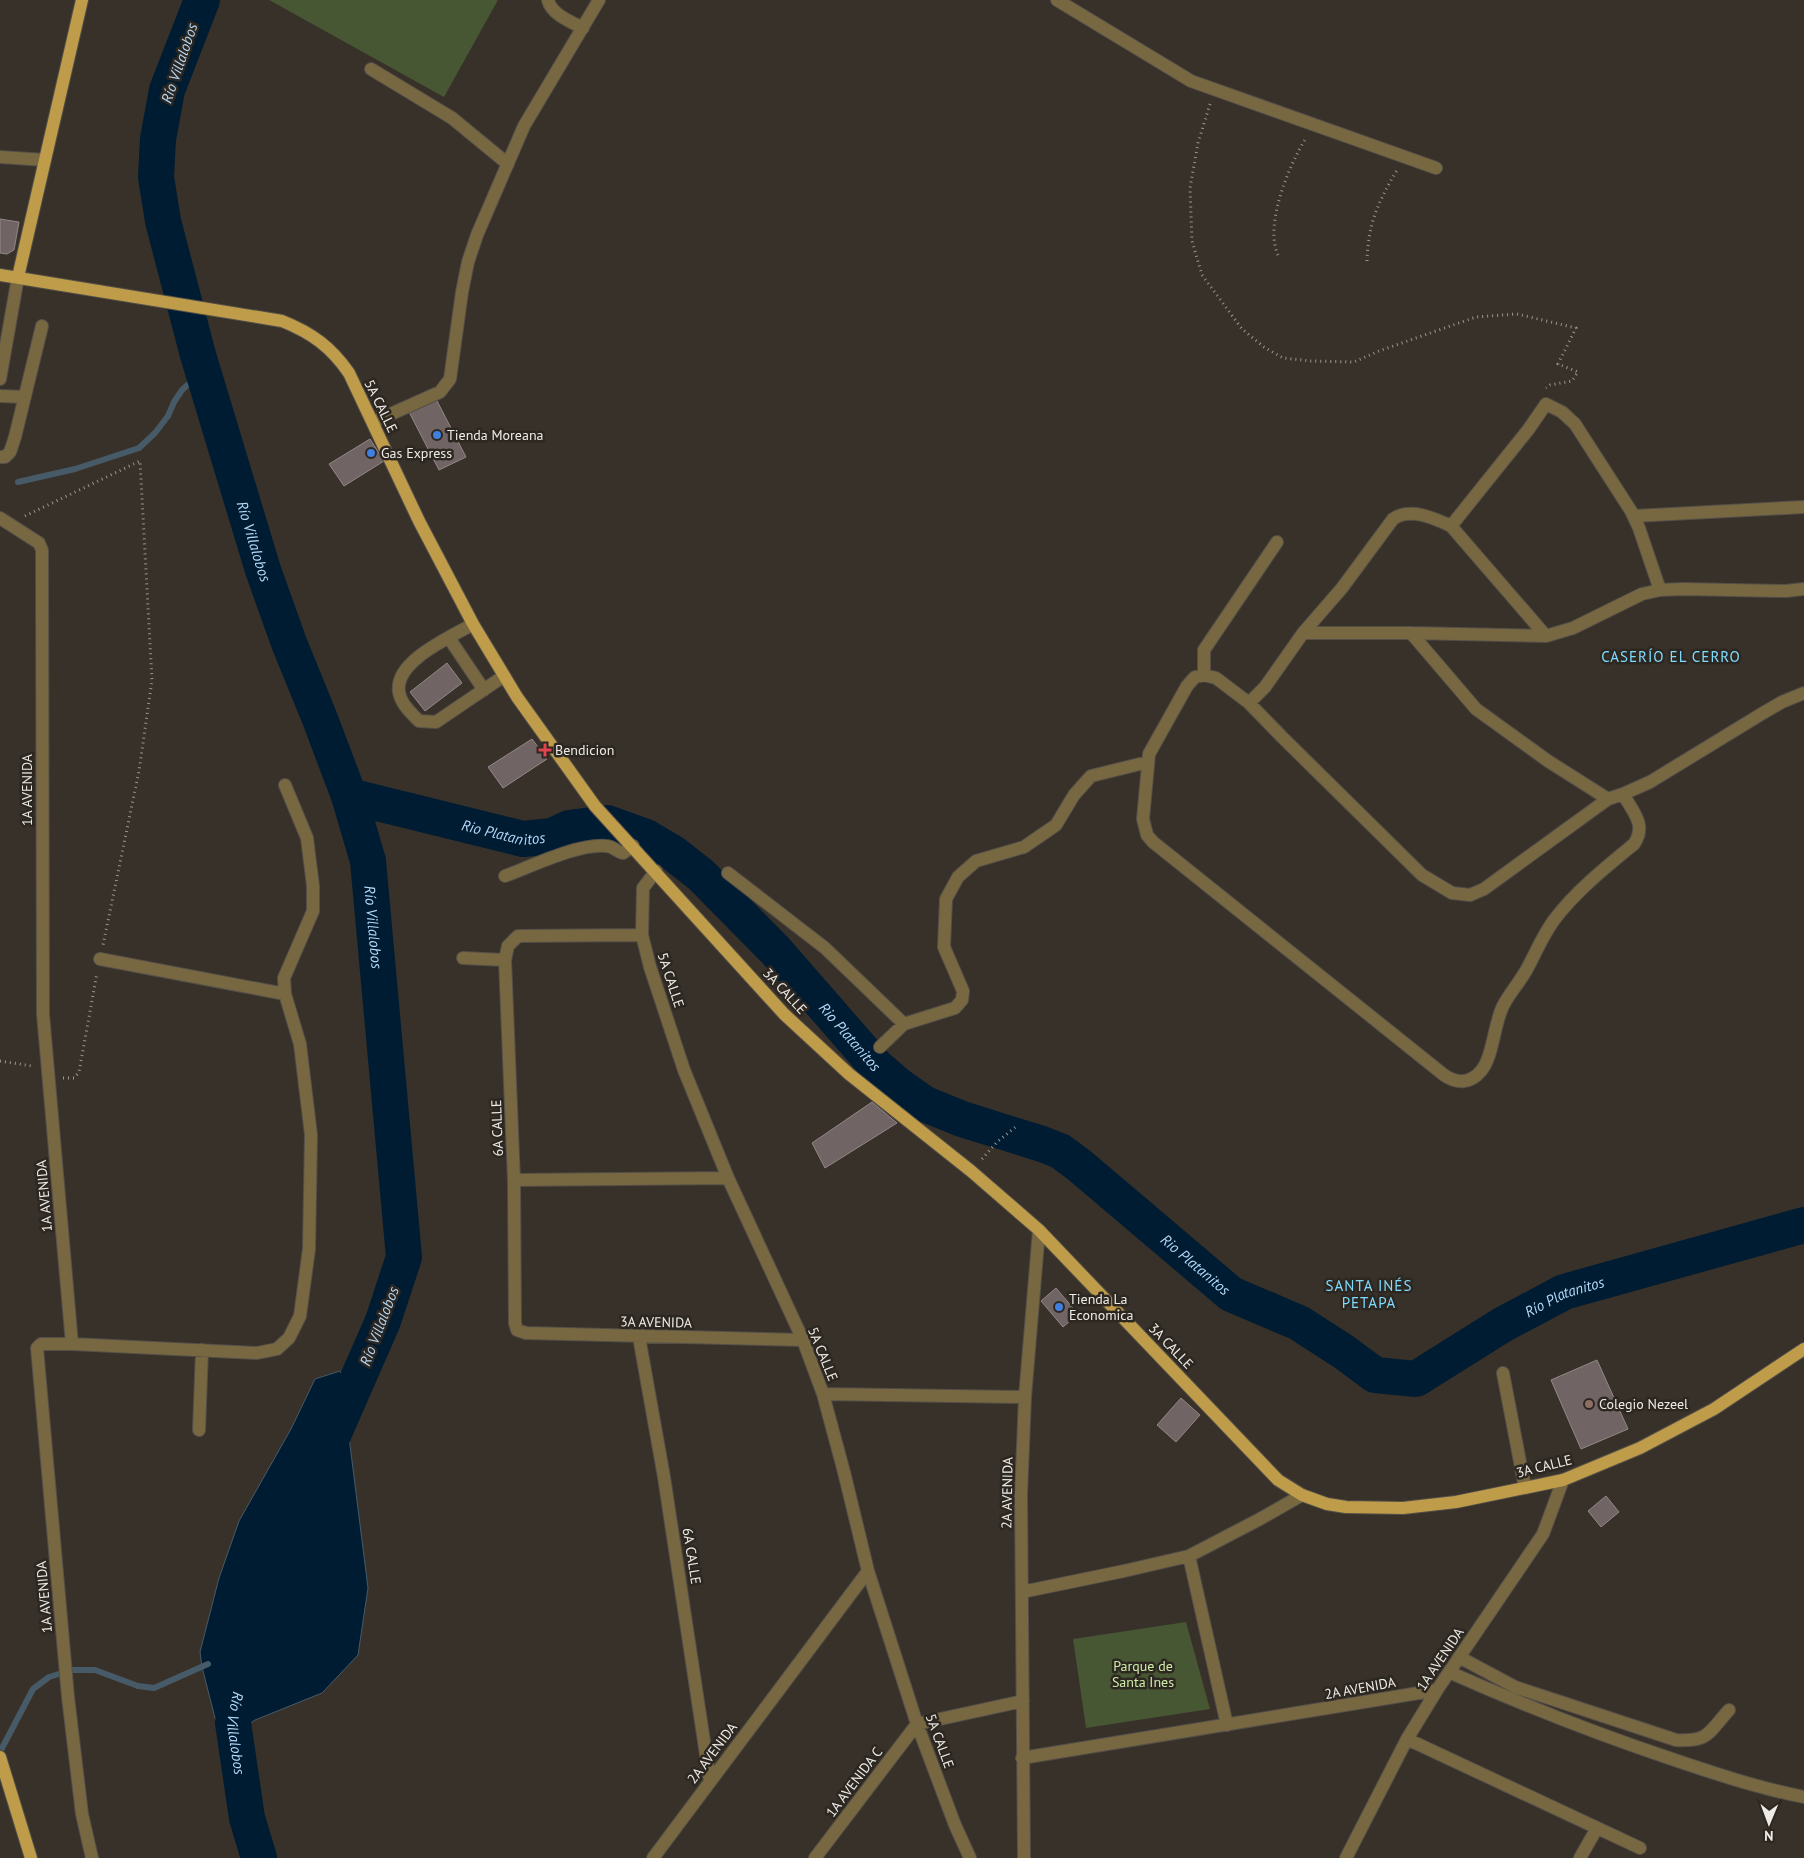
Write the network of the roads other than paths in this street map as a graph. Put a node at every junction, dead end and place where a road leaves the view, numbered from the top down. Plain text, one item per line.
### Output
1 (82, 0) edge
2 (548, 0) edge
3 (600, 0) edge
4 (1057, 0) edge
5 (583, 28) junction
6 (371, 69) dead end
7 (0, 157) edge
8 (45, 160) junction
9 (508, 164) junction
10 (1436, 168) dead end
11 (0, 275) edge
12 (18, 277) junction
13 (42, 326) dead end
14 (0, 379) edge
15 (0, 396) edge
16 (25, 398) junction
17 (373, 422) junction
18 (0, 457) edge
19 (1804, 507) edge
20 (1634, 516) junction
21 (4, 521) edge
22 (1451, 526) junction
23 (1277, 542) dead end
24 (1804, 589) edge
25 (1660, 590) junction
26 (473, 624) junction
27 (1303, 633) junction
28 (1411, 633) junction
29 (1546, 636) junction
30 (448, 638) junction
31 (1204, 675) junction
32 (504, 676) junction
33 (484, 690) junction
34 (1804, 693) edge
35 (1249, 703) junction
36 (1148, 762) junction
37 (285, 784) dead end
38 (1623, 794) junction
39 (1608, 799) junction
40 (631, 844) junction
41 (656, 871) junction
42 (728, 873) dead end
43 (505, 876) dead end
44 (642, 935) junction
45 (463, 958) dead end
46 (100, 959) road end
47 (505, 960) junction
48 (285, 994) junction
49 (904, 1024) junction
50 (880, 1047) dead end
51 (728, 1178) junction
52 (514, 1180) junction
53 (1039, 1230) junction
54 (515, 1323) joint
55 (639, 1337) junction
56 (803, 1340) junction
57 (72, 1344) junction
58 (1804, 1349) edge
59 (202, 1350) junction
60 (1503, 1373) dead end
61 (823, 1394) junction
62 (1024, 1397) junction
63 (200, 1430) dead end
64 (1563, 1480) junction
65 (1525, 1488) junction
66 (1302, 1494) junction
67 (1189, 1556) junction
68 (868, 1571) junction
69 (1022, 1592) junction
70 (1459, 1657) junction
71 (1449, 1672) junction
72 (1437, 1690) junction
73 (1023, 1701) junction
74 (1729, 1710) dead end
75 (917, 1724) junction
76 (1227, 1726) junction
77 (1407, 1739) junction
78 (0, 1757) edge
79 (1022, 1758) junction
80 (710, 1780) junction
81 (1804, 1797) edge
82 (1597, 1828) junction
83 (1640, 1848) dead end
84 (31, 1858) edge
85 (92, 1858) edge
86 (654, 1858) edge
87 (815, 1858) edge
88 (970, 1858) edge
89 (1024, 1858) edge
90 (1346, 1858) edge
91 (1580, 1858) edge

1 - 8 main road
2 - 5 street
3 - 5 street
4 - 10 street
5 - 9 street
6 - 9 street
7 - 8 street
8 - 12 main road
9 - 17 street
11 - 12 main road, 5A CALLE
12 - 14 street
12 - 17 main road, 5A CALLE
13 - 16 street
15 - 16 street
16 - 18 street
17 - 26 main road, 5A CALLE
19 - 20 street
20 - 22 street
20 - 25 street
21 - 57 street, 1A AVENIDA
22 - 27 street
22 - 29 street
23 - 31 street
24 - 25 street
25 - 29 street
26 - 30 street
26 - 32 main road, 5A CALLE
27 - 28 street
27 - 35 street
28 - 29 street
28 - 39 street
30 - 33 street
30 - 33 street
31 - 35 street
31 - 36 street
32 - 33 street
32 - 40 main road, 5A CALLE
34 - 38 street
35 - 39 street
36 - 38 street
36 - 49 street
37 - 48 street
38 - 39 street
40 - 41 main road, 3A CALLE
40 - 43 street
41 - 44 street, 5A CALLE
41 - 53 main road, 3A CALLE
42 - 49 street
44 - 47 street, 6A CALLE
44 - 51 street, 5A CALLE
45 - 47 street
46 - 48 street
47 - 52 street, 6A CALLE
48 - 59 street
49 - 50 street
51 - 52 street
51 - 56 street, 5A CALLE
52 - 54 street, 6A CALLE
53 - 62 street, 2A AVENIDA
53 - 66 main road, 3A CALLE
54 - 55 street, 3A AVENIDA
55 - 56 street, 3A AVENIDA
55 - 80 street, 6A CALLE
56 - 61 street, 5A CALLE
57 - 59 street
57 - 85 street, 1A AVENIDA
58 - 64 main road, 3A CALLE
59 - 63 street
60 - 65 street
61 - 62 street
61 - 68 street, 5A CALLE
62 - 69 street, 2A AVENIDA
64 - 65 main road, 3A CALLE
64 - 70 street, 1A AVENIDA
65 - 66 main road, 3A CALLE
66 - 67 street
67 - 69 street
67 - 76 street
68 - 75 street, 5A CALLE
68 - 80 street, 2A AVENIDA
69 - 73 street, 2A AVENIDA
70 - 71 street, 1A AVENIDA
70 - 74 street
71 - 72 street, 1A AVENIDA
71 - 81 street
72 - 76 street, 2A AVENIDA
72 - 77 street, 1A AVENIDA
73 - 75 street
73 - 79 street, 2A AVENIDA
75 - 87 street, 1A AVENIDA C
75 - 88 street, 5A CALLE
76 - 79 street, 2A AVENIDA
77 - 82 street
77 - 90 street, 1A AVENIDA
78 - 84 main road
79 - 89 street, 2A AVENIDA
80 - 86 street, 2A AVENIDA
82 - 83 street
82 - 91 street

